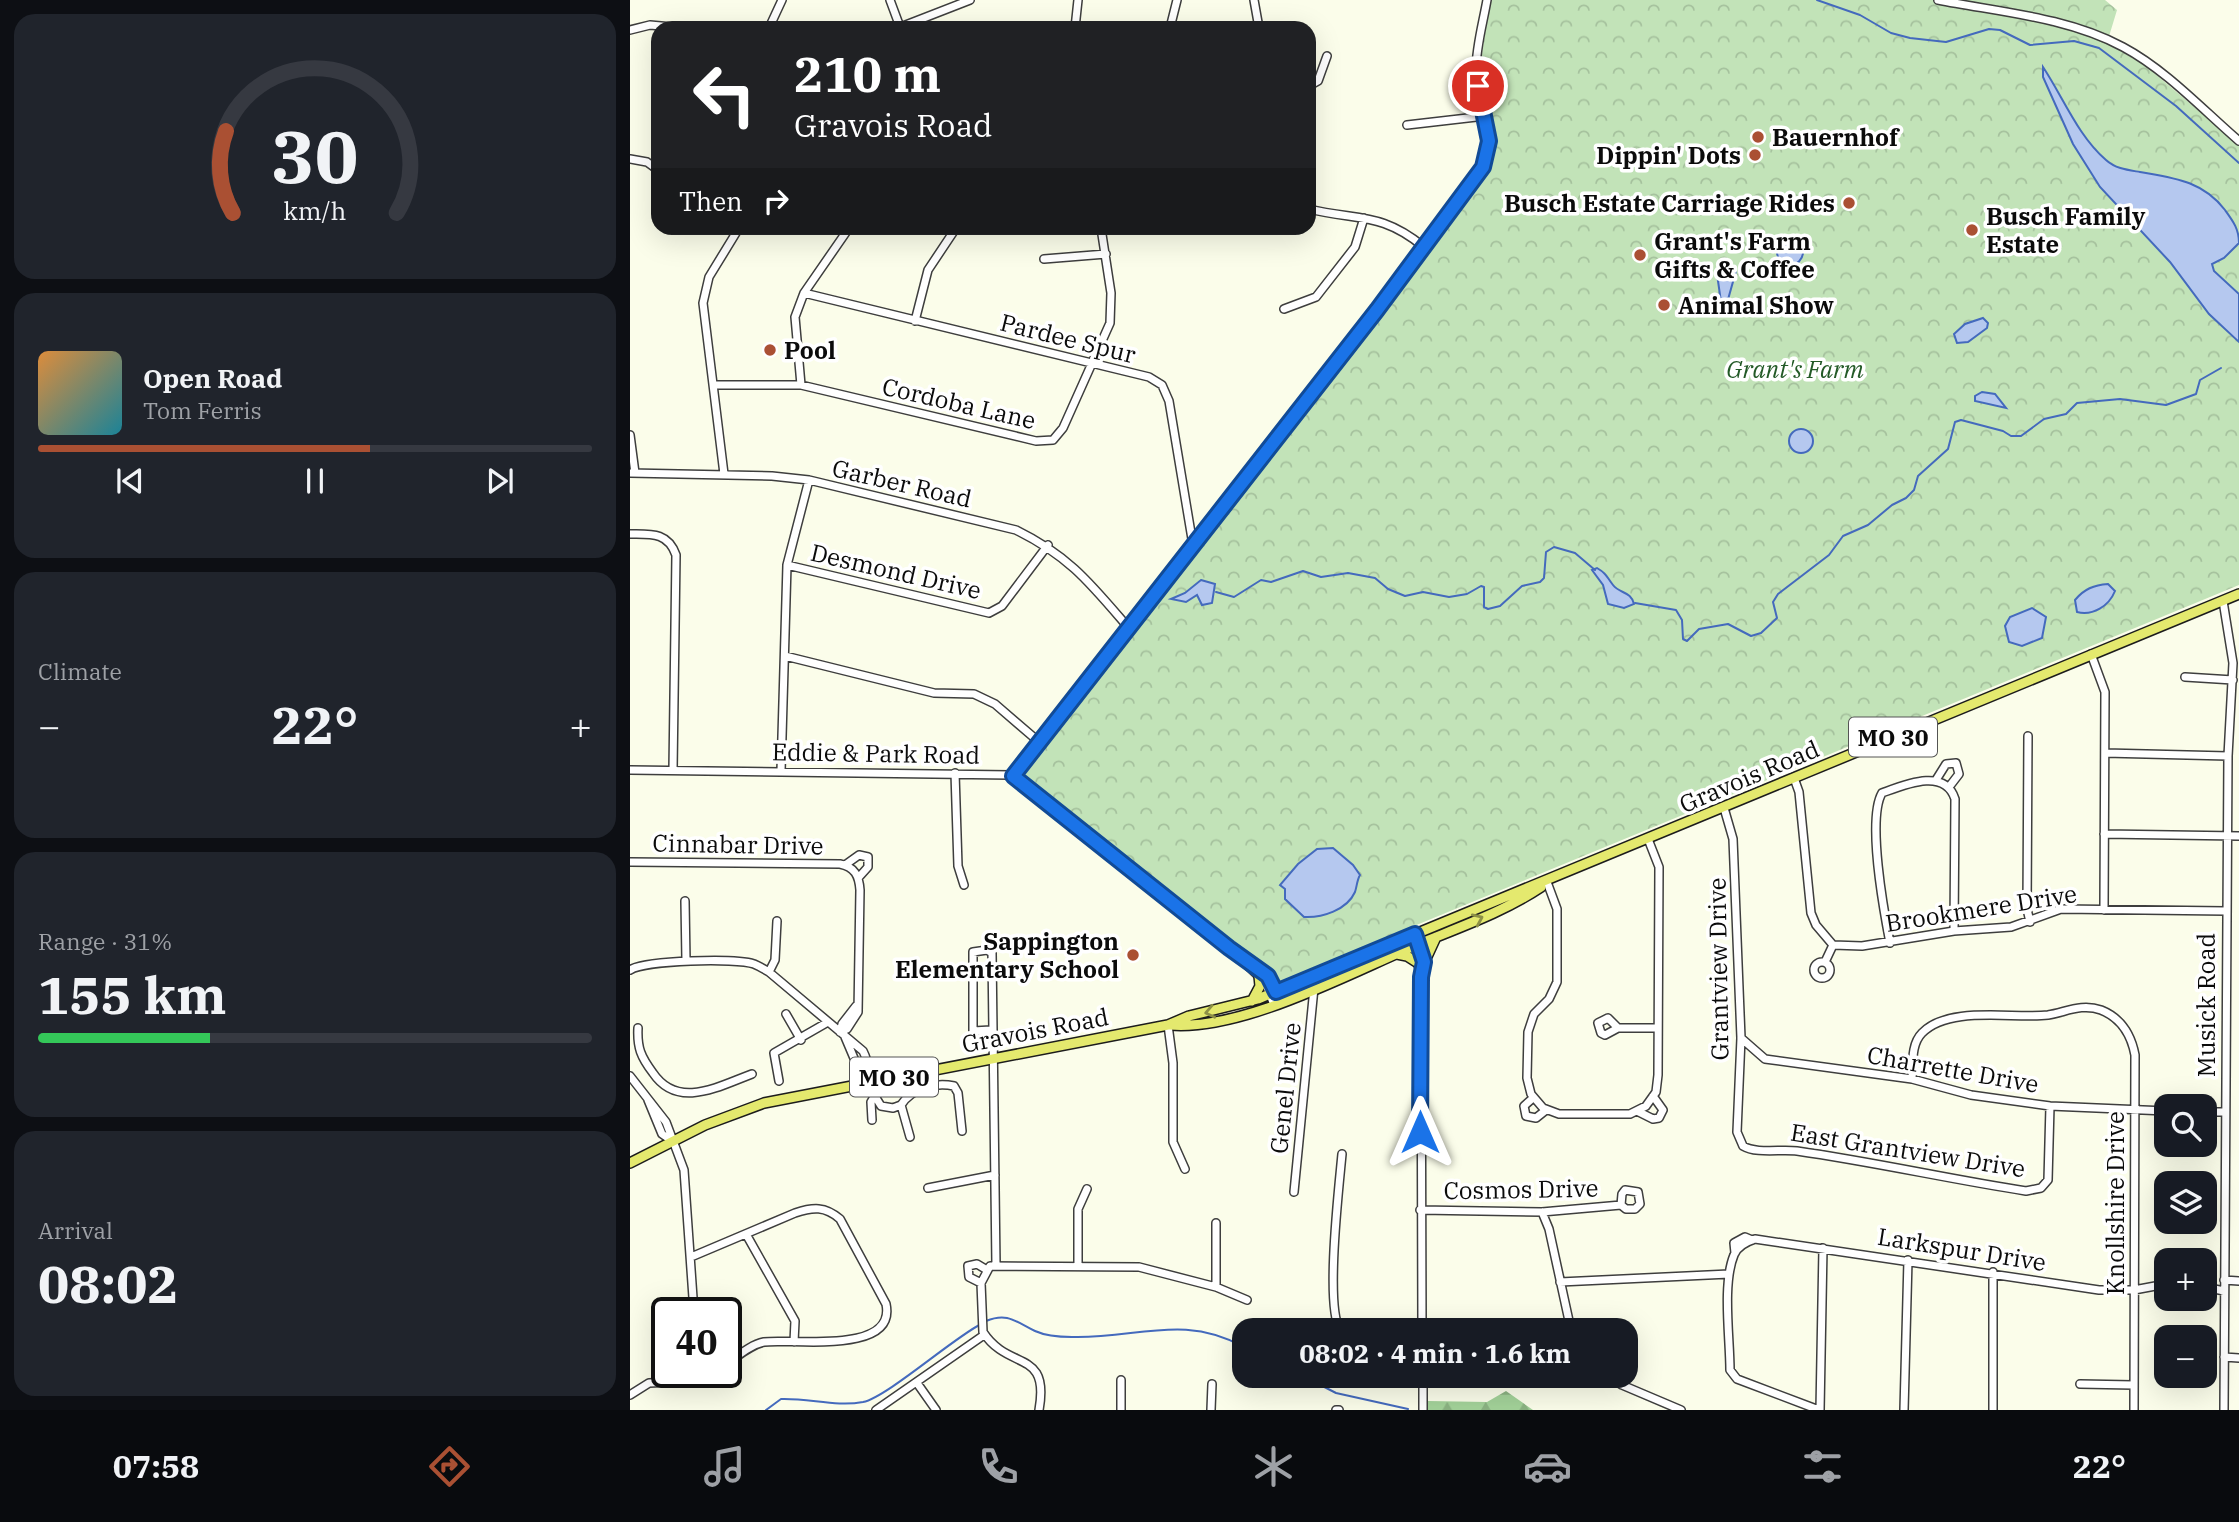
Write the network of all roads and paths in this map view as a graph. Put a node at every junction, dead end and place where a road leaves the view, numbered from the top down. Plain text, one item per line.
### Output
1 (782, 0) edge
2 (890, 0) edge
3 (970, 0) edge
4 (1078, 0) edge
5 (1177, 0) edge
6 (1254, 0) edge
7 (1487, 0) edge
8 (1938, 0) edge
9 (772, 21) edge
10 (897, 21) edge
11 (917, 21) edge
12 (1076, 21) edge
13 (1172, 21) edge
14 (1258, 21) edge
15 (651, 25) edge
16 (630, 30) edge
17 (1327, 55) dead end
18 (1316, 82) edge
19 (1485, 116) junction
20 (1407, 125) dead end
21 (2239, 141) edge
22 (630, 159) edge
23 (651, 165) edge
24 (1316, 210) edge
25 (1364, 218) junction
26 (735, 235) edge
27 (844, 235) edge
28 (951, 235) edge
29 (1102, 235) edge
30 (1424, 247) junction
31 (1106, 254) junction
32 (1044, 259) dead end
33 (804, 293) junction
34 (1284, 309) dead end
35 (915, 321) junction
36 (1090, 363) junction
37 (801, 385) junction
38 (714, 386) junction
39 (630, 435) edge
40 (633, 473) edge
41 (724, 474) junction
42 (809, 480) junction
43 (630, 534) edge
44 (1048, 545) junction
45 (1193, 545) junction
46 (787, 565) junction
47 (2239, 594) edge
48 (2223, 601) junction
49 (1127, 626) junction
50 (2091, 654) junction
51 (785, 656) junction
52 (2185, 677) dead end
53 (2233, 680) junction
54 (2028, 736) dead end
55 (1038, 741) junction
56 (2105, 753) junction
57 (2228, 756) junction
58 (630, 770) edge
59 (673, 770) junction
60 (781, 771) junction
61 (955, 773) junction
62 (1013, 776) junction
63 (1794, 779) junction
64 (1937, 780) junction
65 (1949, 787) junction
66 (1724, 808) junction
67 (2239, 833) edge
68 (2104, 834) junction
69 (2228, 834) junction
70 (1648, 839) junction
71 (630, 862) edge
72 (845, 865) junction
73 (859, 877) junction
74 (1547, 882) junction
75 (964, 885) dead end
76 (685, 901) dead end
77 (2104, 910) junction
78 (2226, 911) junction
79 (777, 921) dead end
80 (2031, 922) junction
81 (1954, 931) junction
82 (1413, 935) junction
83 (1436, 937) junction
84 (1891, 943) junction
85 (1417, 945) junction
86 (1833, 945) junction
87 (1229, 948) junction
88 (1395, 954) junction
89 (686, 961) junction
90 (1825, 962) dead end
91 (1421, 963) junction
92 (630, 970) edge
93 (769, 972) junction
94 (1259, 976) junction
95 (1315, 988) junction
96 (1273, 993) junction
97 (1252, 1001) junction
98 (1277, 1004) junction
99 (786, 1014) dead end
100 (828, 1022) junction
101 (1168, 1025) junction
102 (1658, 1027) junction
103 (638, 1028) dead end
104 (1618, 1028) dead end
105 (991, 1030) junction
106 (842, 1035) junction
107 (1741, 1038) junction
108 (800, 1040) junction
109 (995, 1057) junction
110 (752, 1074) dead end
111 (630, 1076) edge
112 (1912, 1079) junction
113 (657, 1080) junction
114 (779, 1081) dead end
115 (869, 1082) junction
116 (643, 1091) junction
117 (1653, 1096) junction
118 (874, 1097) junction
119 (1533, 1098) junction
120 (901, 1105) junction
121 (2050, 1106) junction
122 (1546, 1110) junction
123 (1637, 1111) junction
124 (2134, 1111) junction
125 (2154, 1111) edge
126 (2217, 1112) edge
127 (2225, 1112) junction
128 (872, 1120) dead end
129 (962, 1131) dead end
130 (1737, 1132) joint
131 (910, 1137) dead end
132 (672, 1141) junction
133 (1342, 1154) dead end
134 (630, 1163) edge
135 (1185, 1169) dead end
136 (995, 1175) junction
137 (928, 1188) dead end
138 (1087, 1189) dead end
139 (1294, 1192) dead end
140 (1622, 1205) dead end
141 (1420, 1210) junction
142 (1542, 1212) junction
143 (1216, 1223) dead end
144 (746, 1234) junction
145 (1824, 1248) junction
146 (691, 1257) junction
147 (1908, 1260) junction
148 (1079, 1264) junction
149 (996, 1265) junction
150 (987, 1269) junction
151 (1993, 1272) junction
152 (1729, 1274) junction
153 (2224, 1280) junction
154 (2239, 1281) edge
155 (1560, 1282) junction
156 (981, 1283) junction
157 (2154, 1286) edge
158 (1216, 1287) junction
159 (2134, 1290) junction
160 (2217, 1290) edge
161 (2224, 1291) junction
162 (693, 1297) edge
163 (1247, 1300) dead end
164 (1336, 1318) edge
165 (1422, 1318) edge
166 (1568, 1318) edge
167 (983, 1331) junction
168 (794, 1342) junction
169 (742, 1353) edge
170 (2224, 1357) junction
171 (2239, 1358) edge
172 (1121, 1380) dead end
173 (917, 1383) junction
174 (651, 1384) edge
175 (1212, 1384) dead end
176 (2080, 1384) dead end
177 (2133, 1385) junction
178 (1423, 1388) edge
179 (1629, 1388) edge
180 (630, 1395) edge
181 (876, 1410) edge
182 (936, 1410) edge
183 (1039, 1410) edge
184 (1121, 1410) edge
185 (1212, 1410) edge
186 (1423, 1410) edge
187 (1681, 1410) edge
188 (1819, 1410) edge
189 (1904, 1410) edge
190 (1993, 1410) edge
191 (2134, 1410) edge
192 (2224, 1410) edge

1 - 9 street
2 - 10 street
3 - 11 street
4 - 12 street
5 - 13 street
6 - 14 street
7 - 19 street
8 - 21 street
15 - 16 street
17 - 18 street
19 - 20 street
19 - 30 street
22 - 23 street
24 - 25 street
25 - 30 street
25 - 34 street
26 - 38 street
27 - 33 street
28 - 35 street
29 - 31 street, Cordoba Lane
30 - 45 street
31 - 32 street
31 - 36 street, Cordoba Lane
33 - 35 street, Pardee Spur
33 - 37 street
35 - 36 street, Pardee Spur
36 - 37 street, Cordoba Lane
36 - 45 street, Pardee Spur
37 - 38 street, Cordoba Lane
38 - 41 street
39 - 40 street
40 - 41 street, Garber Road
41 - 42 street, Garber Road
42 - 44 street, Garber Road
42 - 46 street
43 - 59 street
44 - 46 street, Desmond Drive
44 - 49 street, Garber Road
45 - 49 street
46 - 51 street
47 - 48 main road, Gravois Road / MO 30
48 - 50 main road, Gravois Road / MO 30
48 - 53 street, Musick Road
49 - 55 street
50 - 56 street
50 - 63 main road, Gravois Road / MO 30
51 - 55 street
51 - 60 street
52 - 53 street
53 - 57 street, Musick Road
54 - 80 street
55 - 62 street
56 - 57 street
56 - 68 street
57 - 69 street, Musick Road
58 - 59 street, Eddie & Park Road
59 - 60 street, Eddie & Park Road
60 - 61 street, Eddie & Park Road
61 - 62 street, Eddie & Park Road
61 - 75 street
62 - 87 street, Eddie & Park Road
63 - 66 main road, Gravois Road / MO 30
63 - 86 street
64 - 65 street
64 - 65 street
64 - 84 street
65 - 81 street
66 - 70 main road, Gravois Road / MO 30
66 - 107 street, Grantview Drive
67 - 69 street
68 - 69 street
68 - 77 street
69 - 78 street, Musick Road
70 - 74 main road, Gravois Road / MO 30
70 - 102 street
71 - 72 street, Cinnabar Drive
72 - 73 street, Cinnabar Drive
72 - 73 street, Cinnabar Drive
73 - 106 street
74 - 82 main road, Gravois Road / MO 30
83 -> 74 main road, Gravois Road / MO 30
74 - 119 street
76 - 89 street
77 - 78 street, Brookmere Drive
77 - 80 street, Brookmere Drive
78 - 127 street, Musick Road
79 - 93 street
80 - 81 street, Brookmere Drive
81 - 84 street, Brookmere Drive
82 - 85 street
82 - 96 main road, Gravois Road / MO 30
83 - 85 main road, Gravois Road / MO 30
83 - 91 main road
84 - 86 street, Brookmere Drive
85 - 88 main road, Gravois Road / MO 30
85 - 91 street
86 - 90 street
87 - 94 street, Eddie & Park Road
87 - 96 street, Eddie & Park Road
88 - 91 main road
88 - 95 main road, Gravois Road / MO 30
89 - 92 street
89 - 93 street
91 - 141 street
93 - 100 street
94 - 96 street, Eddie & Park Road
94 - 97 main road
95 - 98 main road, Gravois Road / MO 30
95 - 139 street, Genel Drive
96 - 97 main road, Gravois Road / MO 30
96 - 98 street, Eddie & Park Road
97 -> 101 main road, Gravois Road / MO 30
98 - 101 main road, Gravois Road / MO 30
99 - 108 street
100 - 106 street
100 - 108 street
101 - 109 main road, Gravois Road / MO 30
101 - 135 street
102 - 104 street
102 - 117 street
103 - 113 street
105 - 105 street
105 - 109 street
106 - 115 street
106 - 115 street
107 - 112 street, Charrette Drive
107 - 130 street, Grantview Drive
108 - 114 street
109 - 115 main road, Gravois Road / MO 30
109 - 136 street
110 - 113 street
111 - 116 street
112 - 121 street, Charrette Drive
112 - 124 street, Knollshire Drive
113 - 116 street
115 - 118 street
115 - 132 main road, Gravois Road / MO 30
116 - 132 street
117 - 123 street
117 - 123 street
118 - 120 street
118 - 128 street
119 - 122 street
119 - 122 street
120 - 129 street
120 - 131 street
121 - 124 street, Charrette Drive
121 - 130 street, East Grantview Drive
122 - 123 street
124 - 125 street, Charrette Drive
124 - 159 street, Knollshire Drive
126 - 127 street
127 - 153 street, Musick Road
132 - 134 main road, Gravois Road / MO 30
132 - 146 street
133 - 164 street
136 - 137 street
136 - 149 street
138 - 148 street
140 - 142 street, Cosmos Drive
141 - 142 street, Cosmos Drive
141 - 165 street
142 - 155 street
143 - 158 street
144 - 146 street
144 - 168 street
144 - 168 street
145 - 147 street, Larkspur Drive
145 - 152 street, Larkspur Drive
145 - 188 street
146 - 162 street
147 - 151 street, Larkspur Drive
147 - 189 street
148 - 149 street
148 - 158 street
149 - 150 street
150 - 156 street
150 - 156 street
151 - 159 street, Larkspur Drive
151 - 190 street
152 - 155 street
152 - 188 street, Larkspur Drive
153 - 154 street
153 - 161 street, Musick Road
155 - 166 street
156 - 167 street
157 - 159 street, Larkspur Drive
158 - 163 street
159 - 177 street, Knollshire Drive
160 - 161 street
161 - 170 street, Musick Road
167 - 173 street
167 - 183 street
168 - 169 street
170 - 171 street
170 - 192 street, Musick Road
172 - 184 street
173 - 181 street
173 - 182 street
174 - 180 street
175 - 185 street
176 - 177 street
177 - 191 street, Knollshire Drive
178 - 186 street
179 - 187 street

